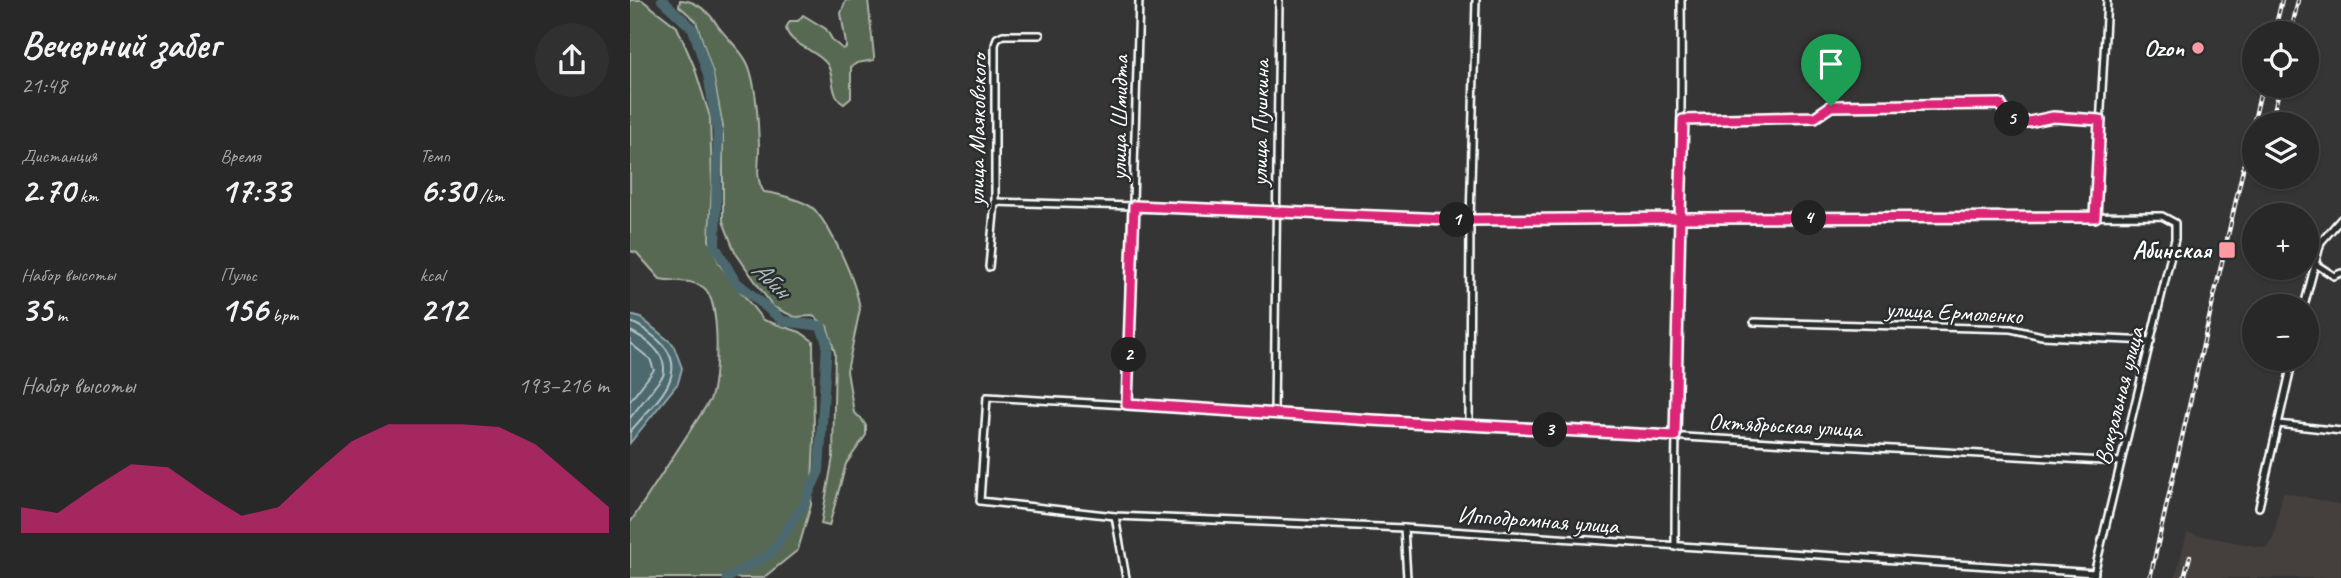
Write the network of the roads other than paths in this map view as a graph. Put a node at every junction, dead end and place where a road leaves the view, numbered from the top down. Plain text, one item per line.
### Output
1 (1139, 0) edge
2 (1279, 0) edge
3 (1476, 0) edge
4 (1681, 0) edge
5 (2107, 0) edge
6 (1040, 35) dead end
7 (1683, 120) junction
8 (2100, 120) junction
9 (995, 202) junction
10 (1134, 206) junction
11 (1276, 214) junction
12 (2095, 217) junction
13 (1680, 218) junction
14 (2341, 219) edge
15 (1470, 220) junction
16 (2321, 242) joint
17 (2319, 248) edge
18 (2319, 266) edge
19 (989, 267) dead end
20 (2341, 273) edge
21 (1754, 322) dead end
22 (2151, 341) junction
23 (2289, 371) edge
24 (1127, 404) junction
25 (1274, 414) junction
26 (2278, 424) junction
27 (1469, 426) junction
28 (2341, 431) edge
29 (1675, 436) junction
30 (2120, 462) junction
31 (980, 502) joint
32 (2259, 507) dead end
33 (1115, 516) junction
34 (1404, 528) junction
35 (1675, 547) junction
36 (2094, 575) edge
37 (1126, 578) edge
38 (1407, 578) edge

1 - 10 street, улица Шмидта
2 - 11 street, улица Пушкина
3 - 15 street
4 - 7 street
5 - 8 street
6 - 9 street, улица Маяковского
7 - 8 street
7 - 13 street
8 - 12 street
9 - 10 street
9 - 19 street, улица Маяковского
10 - 11 street
10 - 24 street, улица Шмидта
11 - 15 street
11 - 25 street, улица Пушкина
12 - 13 street
12 - 22 street, Вокзальная улица
13 - 15 street
13 - 29 street
14 - 16 street
15 - 27 street
16 - 17 street
18 - 20 street
21 - 22 street, улица Ермоленко
22 - 30 street, Вокзальная улица
23 - 26 street
24 - 25 street, Октябрьская улица
24 - 31 street, Октябрьская улица
25 - 27 street, Октябрьская улица
26 - 28 street
26 - 32 street
27 - 29 street, Октябрьская улица
29 - 30 street, Октябрьская улица
29 - 35 street
30 - 36 street, Вокзальная улица
31 - 33 street, Ипподромная улица
33 - 34 street, Ипподромная улица
33 - 37 street
34 - 35 street, Ипподромная улица
34 - 38 street
35 - 36 street, Ипподромная улица

